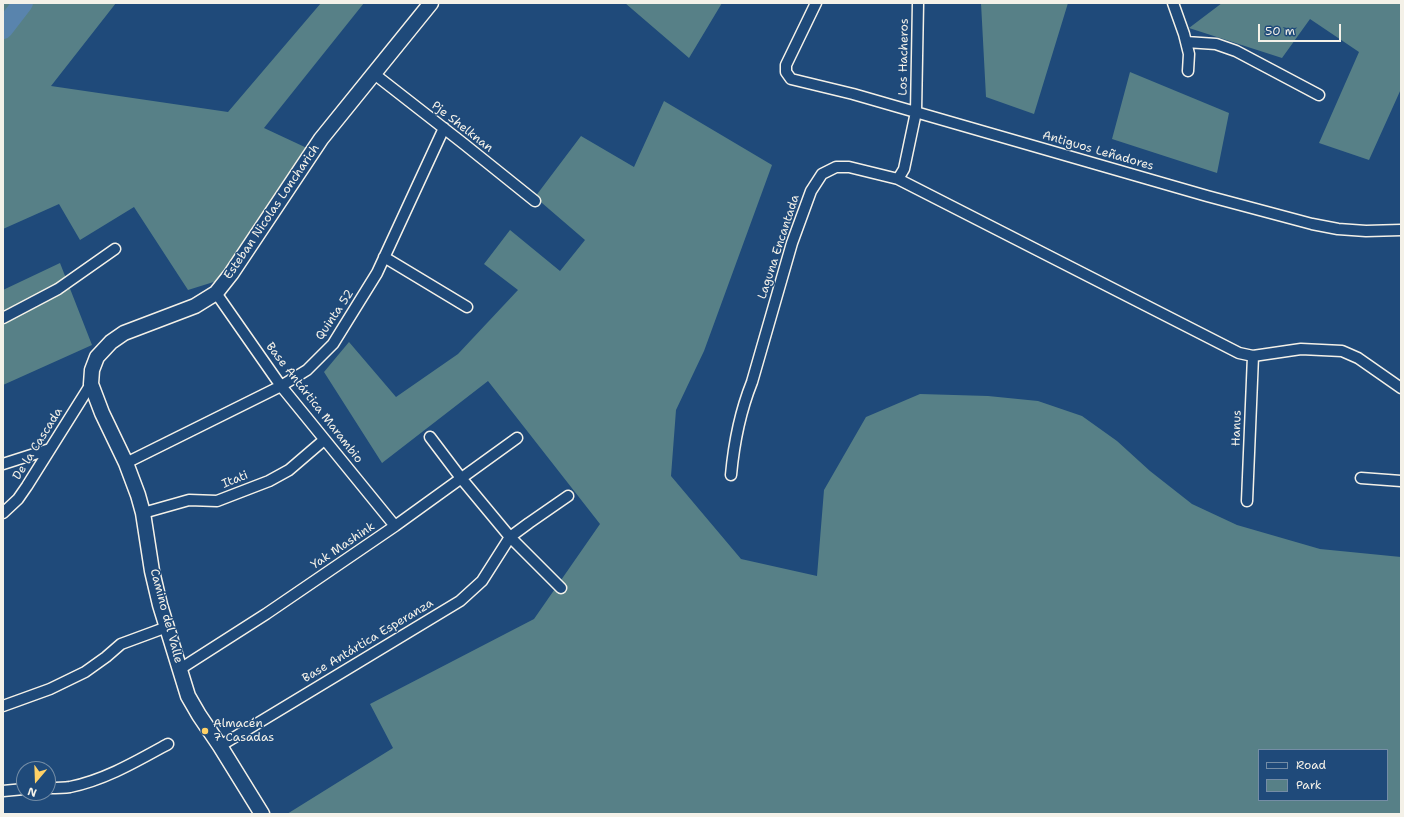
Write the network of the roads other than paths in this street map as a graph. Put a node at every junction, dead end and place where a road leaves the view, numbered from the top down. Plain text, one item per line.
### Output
1 (431, 3) edge
2 (816, 3) edge
3 (918, 3) edge
4 (1173, 3) edge
5 (1186, 42) junction
6 (1188, 72) dead end
7 (373, 73) junction
8 (1319, 95) dead end
9 (916, 112) junction
10 (444, 128) junction
11 (898, 179) junction
12 (535, 201) dead end
13 (1401, 230) edge
14 (115, 249) dead end
15 (384, 257) junction
16 (216, 293) junction
17 (467, 307) dead end
18 (3, 318) edge
19 (1253, 356) junction
20 (91, 384) junction
21 (281, 386) junction
22 (1401, 388) edge
23 (430, 437) dead end
24 (517, 438) dead end
25 (324, 440) junction
26 (50, 449) junction
27 (126, 463) junction
28 (3, 464) edge
29 (731, 474) dead end
30 (461, 478) junction
31 (1361, 478) dead end
32 (1401, 481) edge
33 (568, 496) dead end
34 (1247, 501) dead end
35 (3, 513) edge
36 (143, 513) junction
37 (395, 526) junction
38 (510, 537) junction
39 (561, 588) dead end
40 (167, 627) junction
41 (180, 668) junction
42 (3, 706) edge
43 (168, 744) dead end
44 (220, 746) junction
45 (56, 788) edge
46 (16, 789) edge
47 (3, 790) edge
48 (262, 814) edge

1 - 7 street, Esteban Nicolas Loncharich
2 - 9 street, Antiguos Leñadores
3 - 9 street, Los Hacheros
4 - 5 street
5 - 6 street
5 - 8 street
7 - 10 street, Pje Shelknan
7 - 16 street, Esteban Nicolas Loncharich
9 - 11 street
9 - 13 street, Antiguos Leñadores
10 - 12 street, Pje Shelknan
10 - 15 street, Quinta 52
11 - 19 street, Laguna Encantada
11 - 29 street, Laguna Encantada
14 - 18 street
15 - 17 street
15 - 21 street, Quinta 52
16 - 20 street, Esteban Nicolas Loncharich
16 - 21 street, Base Antártica Marambio
19 - 22 street
19 - 34 street, Hanus
20 - 26 street, De la Cascada
20 - 27 street, Camino del Valle
21 - 25 street, Base Antártica Marambio
21 - 27 street, Quinta 52
23 - 30 street
24 - 30 street, Yak Mashink
25 - 36 street, Itati
25 - 37 street, Base Antártica Marambio
26 - 28 street
26 - 35 street, De la Cascada
27 - 36 street, Camino del Valle
30 - 37 street, Yak Mashink
30 - 38 street
31 - 32 street
33 - 38 street, Base Antártica Esperanza
36 - 40 street, Camino del Valle
37 - 41 street, Yak Mashink
38 - 39 street
38 - 44 street, Base Antártica Esperanza
40 - 41 street, Camino del Valle
40 - 42 street
41 - 44 street, Camino del Valle
43 - 45 street
44 - 48 street, Camino del Valle
46 - 47 street

